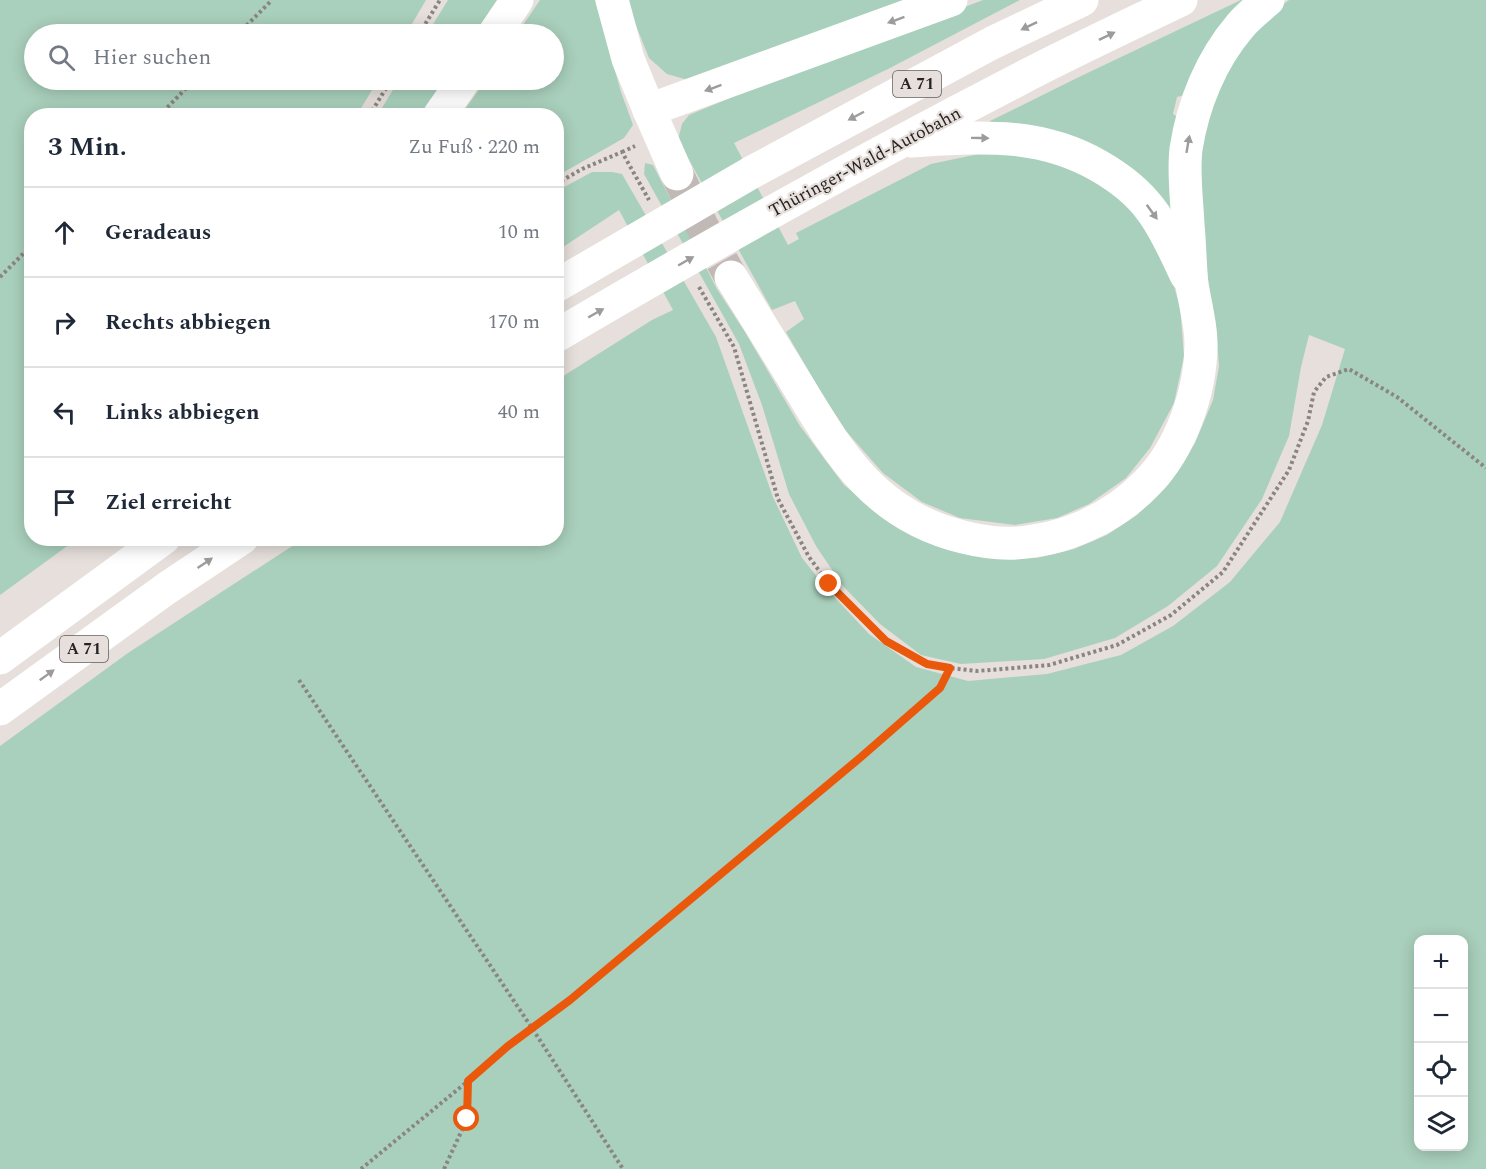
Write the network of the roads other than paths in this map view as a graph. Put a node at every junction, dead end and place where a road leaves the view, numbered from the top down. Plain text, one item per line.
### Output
1 (518, 0) edge
2 (612, 0) edge
3 (951, 0) edge
4 (1082, 0) edge
5 (1181, 0) edge
6 (1268, 0) edge
7 (501, 24) edge
8 (457, 90) edge
9 (445, 108) edge
10 (649, 110) junction
11 (900, 142) junction
12 (677, 174) tunnel mouth
13 (731, 277) tunnel mouth
14 (564, 281) edge
15 (1192, 286) junction
16 (564, 331) edge
17 (116, 546) edge
18 (153, 546) edge
19 (230, 546) edge
20 (44, 625) junction
21 (0, 658) edge
22 (0, 709) edge

1 - 7 highway
2 - 10 highway
3 -> 10 highway
4 -> 14 highway, A 71
11 -> 5 highway, Thüringer-Wald-Autobahn / A 71
15 -> 6 highway
8 - 9 highway
10 - 12 highway
11 -> 15 highway
16 -> 11 highway, Thüringer-Wald-Autobahn / A 71
13 - 15 highway
17 - 20 highway
18 - 20 highway, A 71
22 -> 19 highway, A 71
20 - 21 highway, A 71

